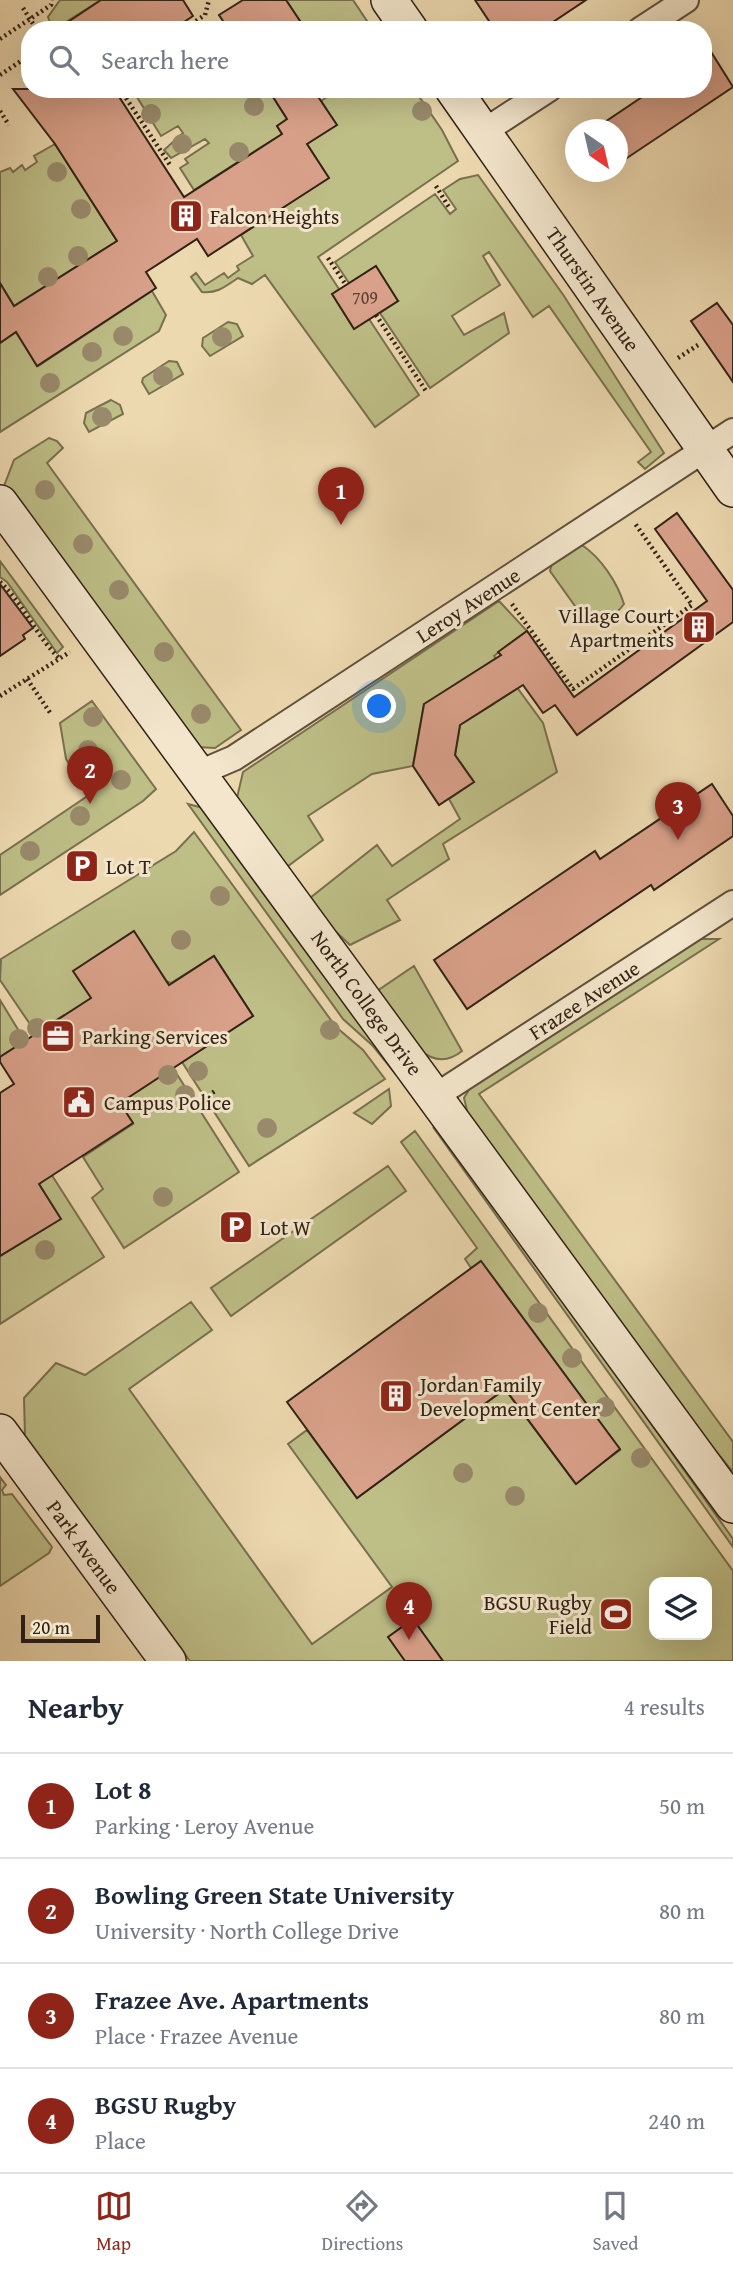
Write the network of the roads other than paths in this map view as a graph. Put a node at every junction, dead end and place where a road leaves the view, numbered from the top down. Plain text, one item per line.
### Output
1 (389, 0) edge
2 (686, 0) edge
3 (404, 21) edge
4 (654, 21) edge
5 (459, 98) edge
6 (535, 98) edge
7 (483, 132) junction
8 (719, 440) edge
9 (733, 489) edge
10 (0, 503) edge
11 (199, 773) junction
12 (733, 903) edge
13 (434, 1097) junction
14 (0, 1432) edge
15 (733, 1505) edge
16 (168, 1661) edge

1 - 3 street
2 - 4 street
5 - 7 street, Thurstin Avenue
6 - 7 street
7 - 8 street, Thurstin Avenue
8 - 9 street, Thurstin Avenue
8 - 11 street, Leroy Avenue
10 - 11 street, North College Drive
11 - 13 street, North College Drive
12 - 13 street, Frazee Avenue
13 - 15 street, North College Drive
14 - 16 street, Park Avenue

